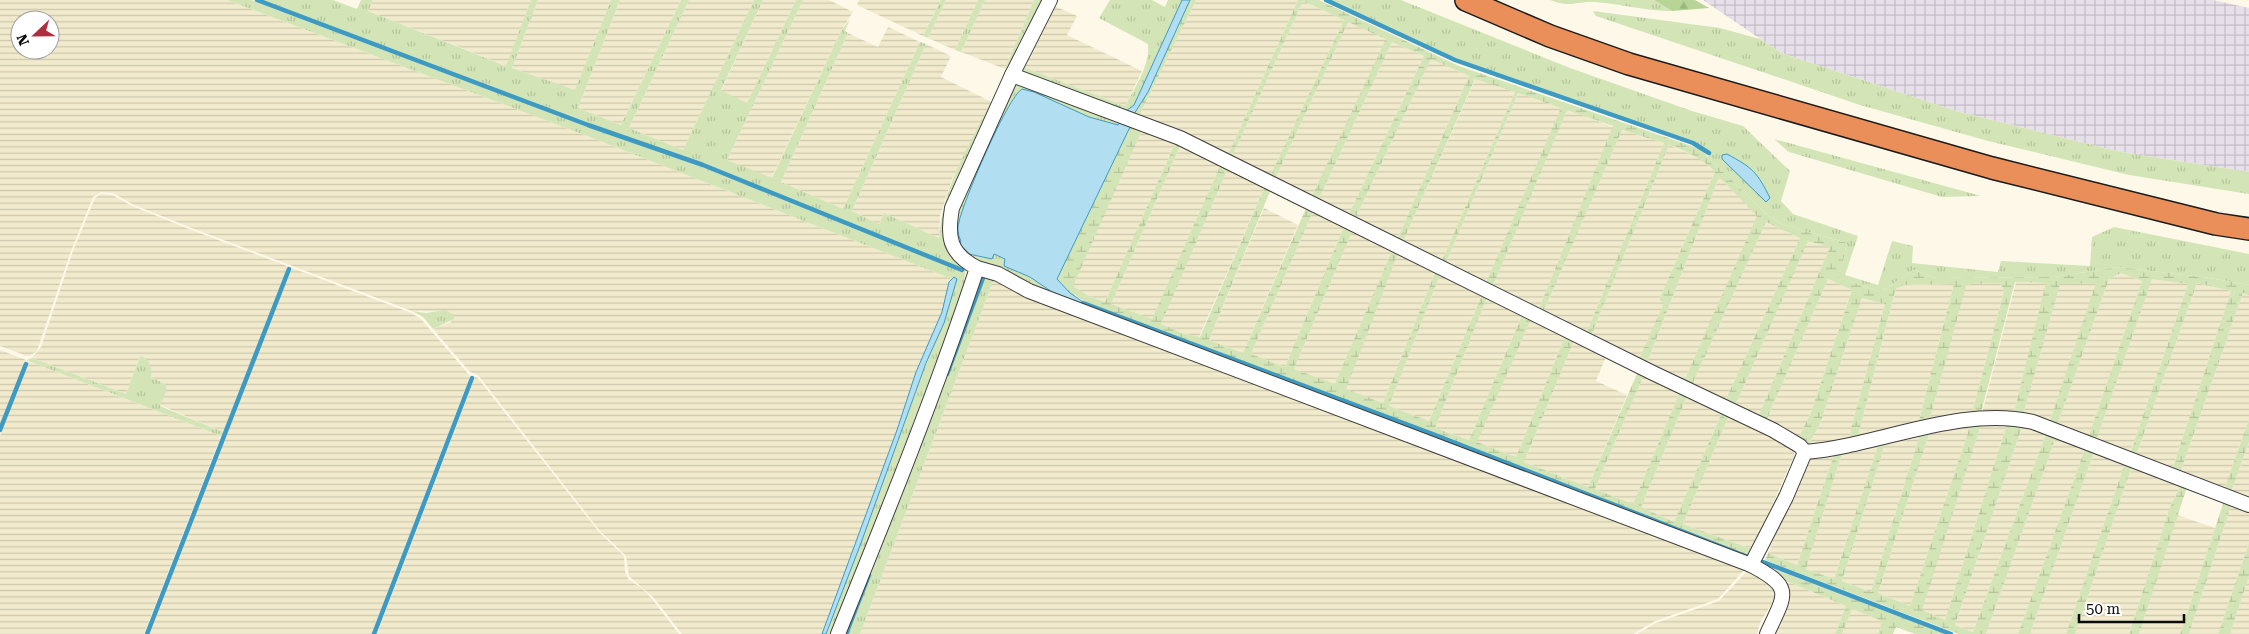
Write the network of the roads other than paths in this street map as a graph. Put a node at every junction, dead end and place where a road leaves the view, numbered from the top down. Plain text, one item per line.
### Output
1 (1050, 0) edge
2 (1466, 0) edge
3 (1012, 75) junction
4 (2249, 229) edge
5 (977, 268) junction
6 (1806, 452) junction
7 (2249, 505) edge
8 (1750, 565) junction
9 (838, 634) edge
10 (1767, 634) edge

1 - 3 street
2 - 4 highway
3 - 5 street
3 - 6 street
5 - 8 street
5 - 9 street
6 - 7 street
6 - 8 street
8 - 10 street

